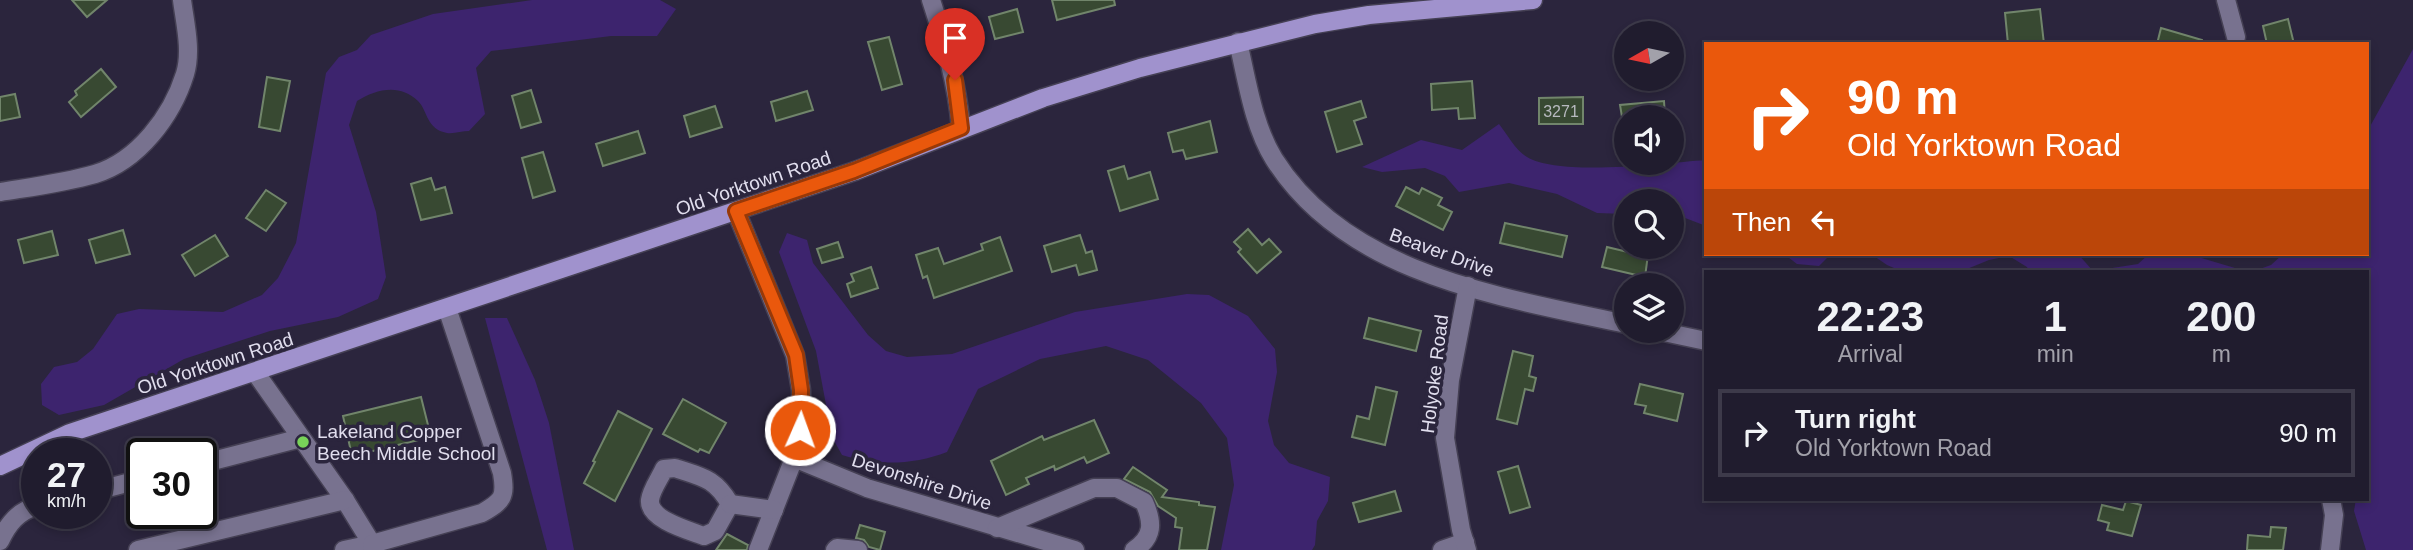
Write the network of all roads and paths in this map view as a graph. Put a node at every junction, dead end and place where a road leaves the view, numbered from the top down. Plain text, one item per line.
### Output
1 (181, 0) edge
2 (931, 0) edge
3 (1533, 0) edge
4 (2226, 0) edge
5 (2236, 37) dead end
6 (1238, 42) junction
7 (961, 128) junction
8 (0, 192) edge
9 (736, 211) junction
10 (1468, 286) junction
11 (447, 308) junction
12 (1614, 321) edge
13 (1684, 336) edge
14 (1704, 341) edge
15 (255, 372) junction
16 (301, 438) junction
17 (794, 458) junction
18 (217, 460) edge
19 (0, 466) edge
20 (345, 500) junction
21 (2331, 501) edge
22 (730, 504) junction
23 (774, 510) junction
24 (21, 514) edge
25 (997, 528) junction
26 (0, 541) edge
27 (1466, 546) edge
28 (372, 547) edge
29 (138, 550) edge
30 (344, 550) edge
31 (758, 550) edge
32 (835, 550) edge
33 (858, 550) edge
34 (1075, 550) edge
35 (1134, 550) edge
36 (1442, 550) edge
37 (2330, 550) edge

1 - 8 street
2 - 7 street
3 - 6 main road, Old Yorktown Road
4 - 5 street
6 - 7 main road, Old Yorktown Road
6 - 10 street, Beaver Drive
7 - 9 main road, Old Yorktown Road
9 - 11 main road, Old Yorktown Road
9 - 17 street
10 - 12 street, Beaver Drive
10 - 27 street, Holyoke Road
11 - 15 main road, Old Yorktown Road
11 - 28 street
13 - 14 street
15 - 16 street
15 - 19 main road, Old Yorktown Road
16 - 18 street
16 - 20 street
17 - 23 street
17 - 25 street, Devonshire Drive
20 - 28 street
20 - 29 street
21 - 37 street
22 - 22 street
22 - 23 street
23 - 31 street
24 - 26 street
25 - 34 street, Devonshire Drive
25 - 35 street, Devonshire Drive
27 - 36 street
28 - 30 street
32 - 33 street

